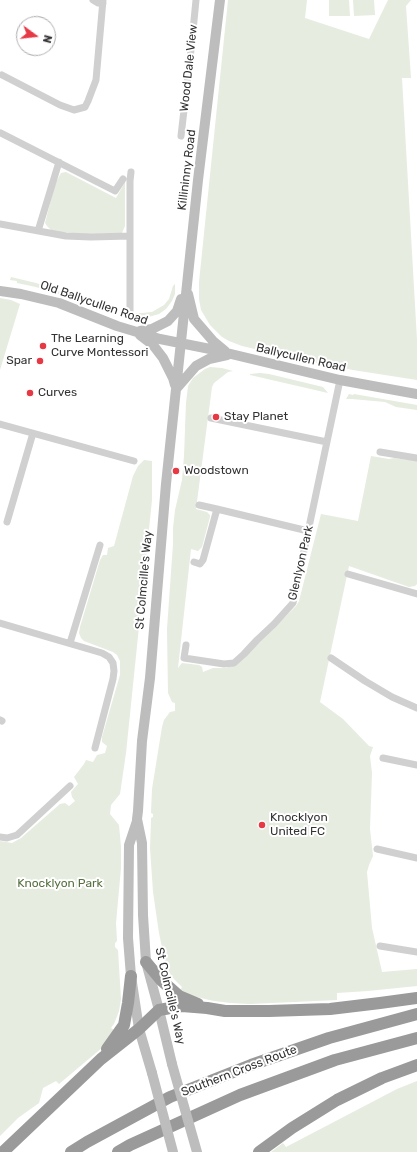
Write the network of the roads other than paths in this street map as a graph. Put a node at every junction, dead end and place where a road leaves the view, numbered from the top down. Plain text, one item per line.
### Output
1 (93, 0) edge
2 (196, 0) edge
3 (220, 0) edge
4 (103, 2) edge
5 (2, 75) dead end
6 (1, 133) dead end
7 (181, 136) dead end
8 (59, 162) junction
9 (131, 172) dead end
10 (123, 179) dead end
11 (0, 224) edge
12 (38, 231) junction
13 (130, 236) junction
14 (186, 286) junction
15 (0, 291) edge
16 (130, 310) dead end
17 (136, 331) junction
18 (180, 343) junction
19 (230, 354) junction
20 (340, 380) junction
21 (176, 389) junction
22 (417, 394) edge
23 (211, 418) dead end
24 (0, 424) edge
25 (33, 433) junction
26 (327, 442) junction
27 (380, 452) dead end
28 (417, 458) edge
29 (134, 461) dead end
30 (199, 505) dead end
31 (217, 509) junction
32 (7, 522) dead end
33 (308, 531) junction
34 (100, 544) dead end
35 (194, 562) dead end
36 (348, 574) dead end
37 (417, 594) edge
38 (0, 623) edge
39 (70, 643) junction
40 (186, 645) dead end
41 (331, 658) dead end
42 (417, 708) edge
43 (95, 748) dead end
44 (383, 758) dead end
45 (417, 765) edge
46 (70, 786) dead end
47 (137, 819) junction
48 (0, 836) edge
49 (377, 849) dead end
50 (417, 858) edge
51 (380, 946) dead end
52 (417, 952) edge
53 (146, 962) junction
54 (131, 976) junction
55 (417, 998) edge
56 (207, 1008) junction
57 (159, 1010) junction
58 (417, 1014) edge
59 (139, 1029) junction
60 (417, 1038) edge
61 (101, 1059) junction
62 (417, 1065) edge
63 (3, 1152) edge
64 (71, 1152) edge
65 (118, 1152) edge
66 (173, 1152) edge
67 (197, 1152) edge
68 (259, 1152) edge

1 - 4 street
2 - 7 street, Wood Dale View
3 - 14 main road, Killininny Road
4 - 5 street
6 - 8 street
8 - 10 street
8 - 12 street
9 - 13 street
11 - 12 street
12 - 13 street
13 - 16 street
14 - 17 main road
14 - 18 main road, Killininny Road
14 - 19 main road
15 - 17 main road, Old Ballycullen Road
17 - 18 main road, Old Ballycullen Road
17 - 21 main road
18 - 19 main road, Ballycullen Road
18 - 21 main road, St Colmcille's Way
19 - 20 main road, Ballycullen Road
19 - 21 main road
20 - 22 main road, Ballycullen Road
20 - 26 street, Glenlyon Park
21 - 47 main road, St Colmcille's Way
23 - 26 street
24 - 25 street
25 - 29 street
25 - 32 street
26 - 33 street, Glenlyon Park
27 - 28 street
30 - 31 street
31 - 33 street
31 - 35 street
33 - 40 street, Glenlyon Park
34 - 39 street
36 - 37 street
38 - 39 street
39 - 43 street
41 - 42 street
44 - 45 street
46 - 48 street
47 - 53 main road, St Colmcille's Way
47 - 54 main road, St Colmcille's Way
49 - 50 street
51 - 52 street
53 - 56 highway
53 - 57 main road, St Colmcille's Way
54 - 59 main road, St Colmcille's Way
54 - 61 highway
55 - 56 highway
56 - 57 highway
57 - 59 highway
57 - 67 main road, St Colmcille's Way, bridge
58 - 64 highway, Southern Cross Route
59 - 61 highway
59 - 66 main road, St Colmcille's Way, bridge
60 - 65 highway, Southern Cross Route
61 - 63 highway
62 - 68 highway

